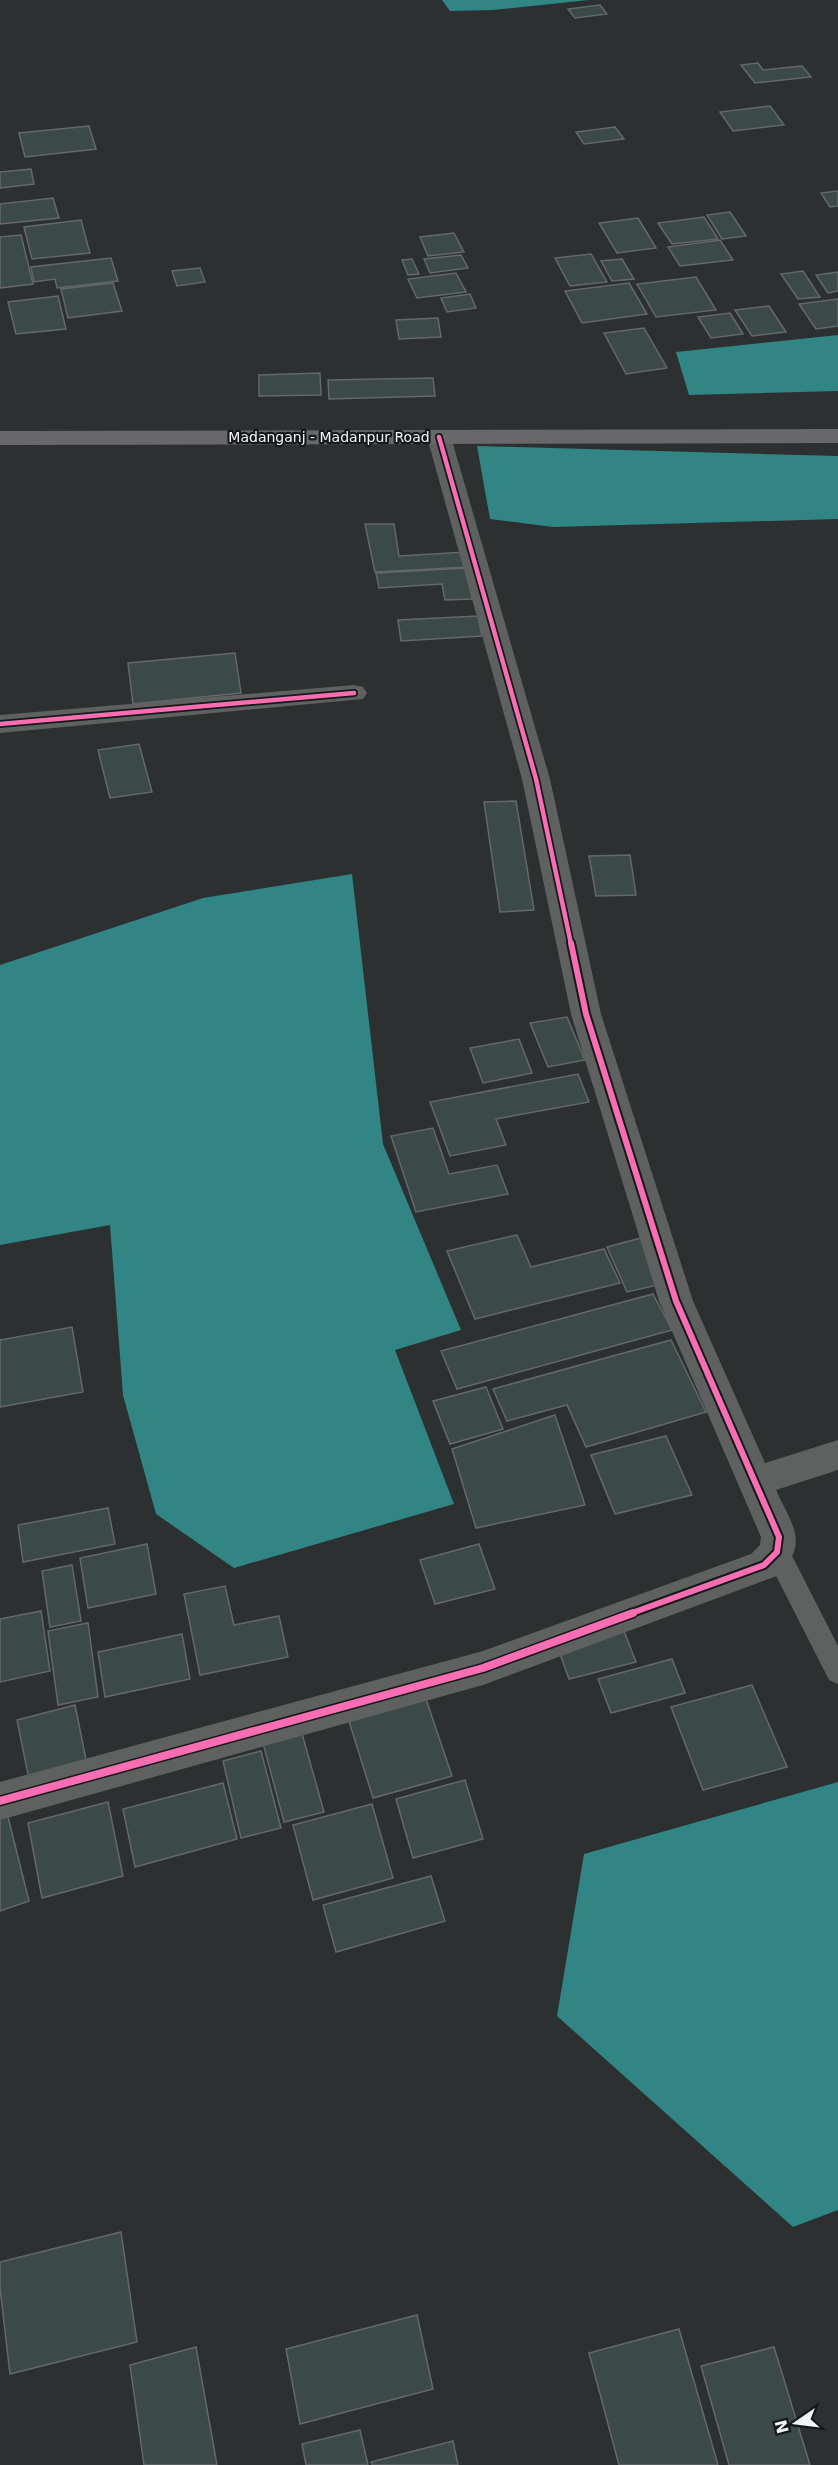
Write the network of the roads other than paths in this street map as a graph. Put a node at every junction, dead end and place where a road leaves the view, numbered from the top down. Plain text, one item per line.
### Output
1 (838, 436) edge
2 (439, 437) junction
3 (0, 438) edge
4 (354, 693) dead end
5 (0, 724) edge
6 (838, 1455) edge
7 (754, 1482) junction
8 (777, 1552) junction
9 (838, 1672) edge
10 (0, 1801) edge

1 - 2 main road, Madanganj - Madanpur Road
2 - 3 main road, Madanganj - Madanpur Road
2 - 7 street
4 - 5 street
6 - 7 street
7 - 8 street
8 - 9 lane
8 - 10 street

